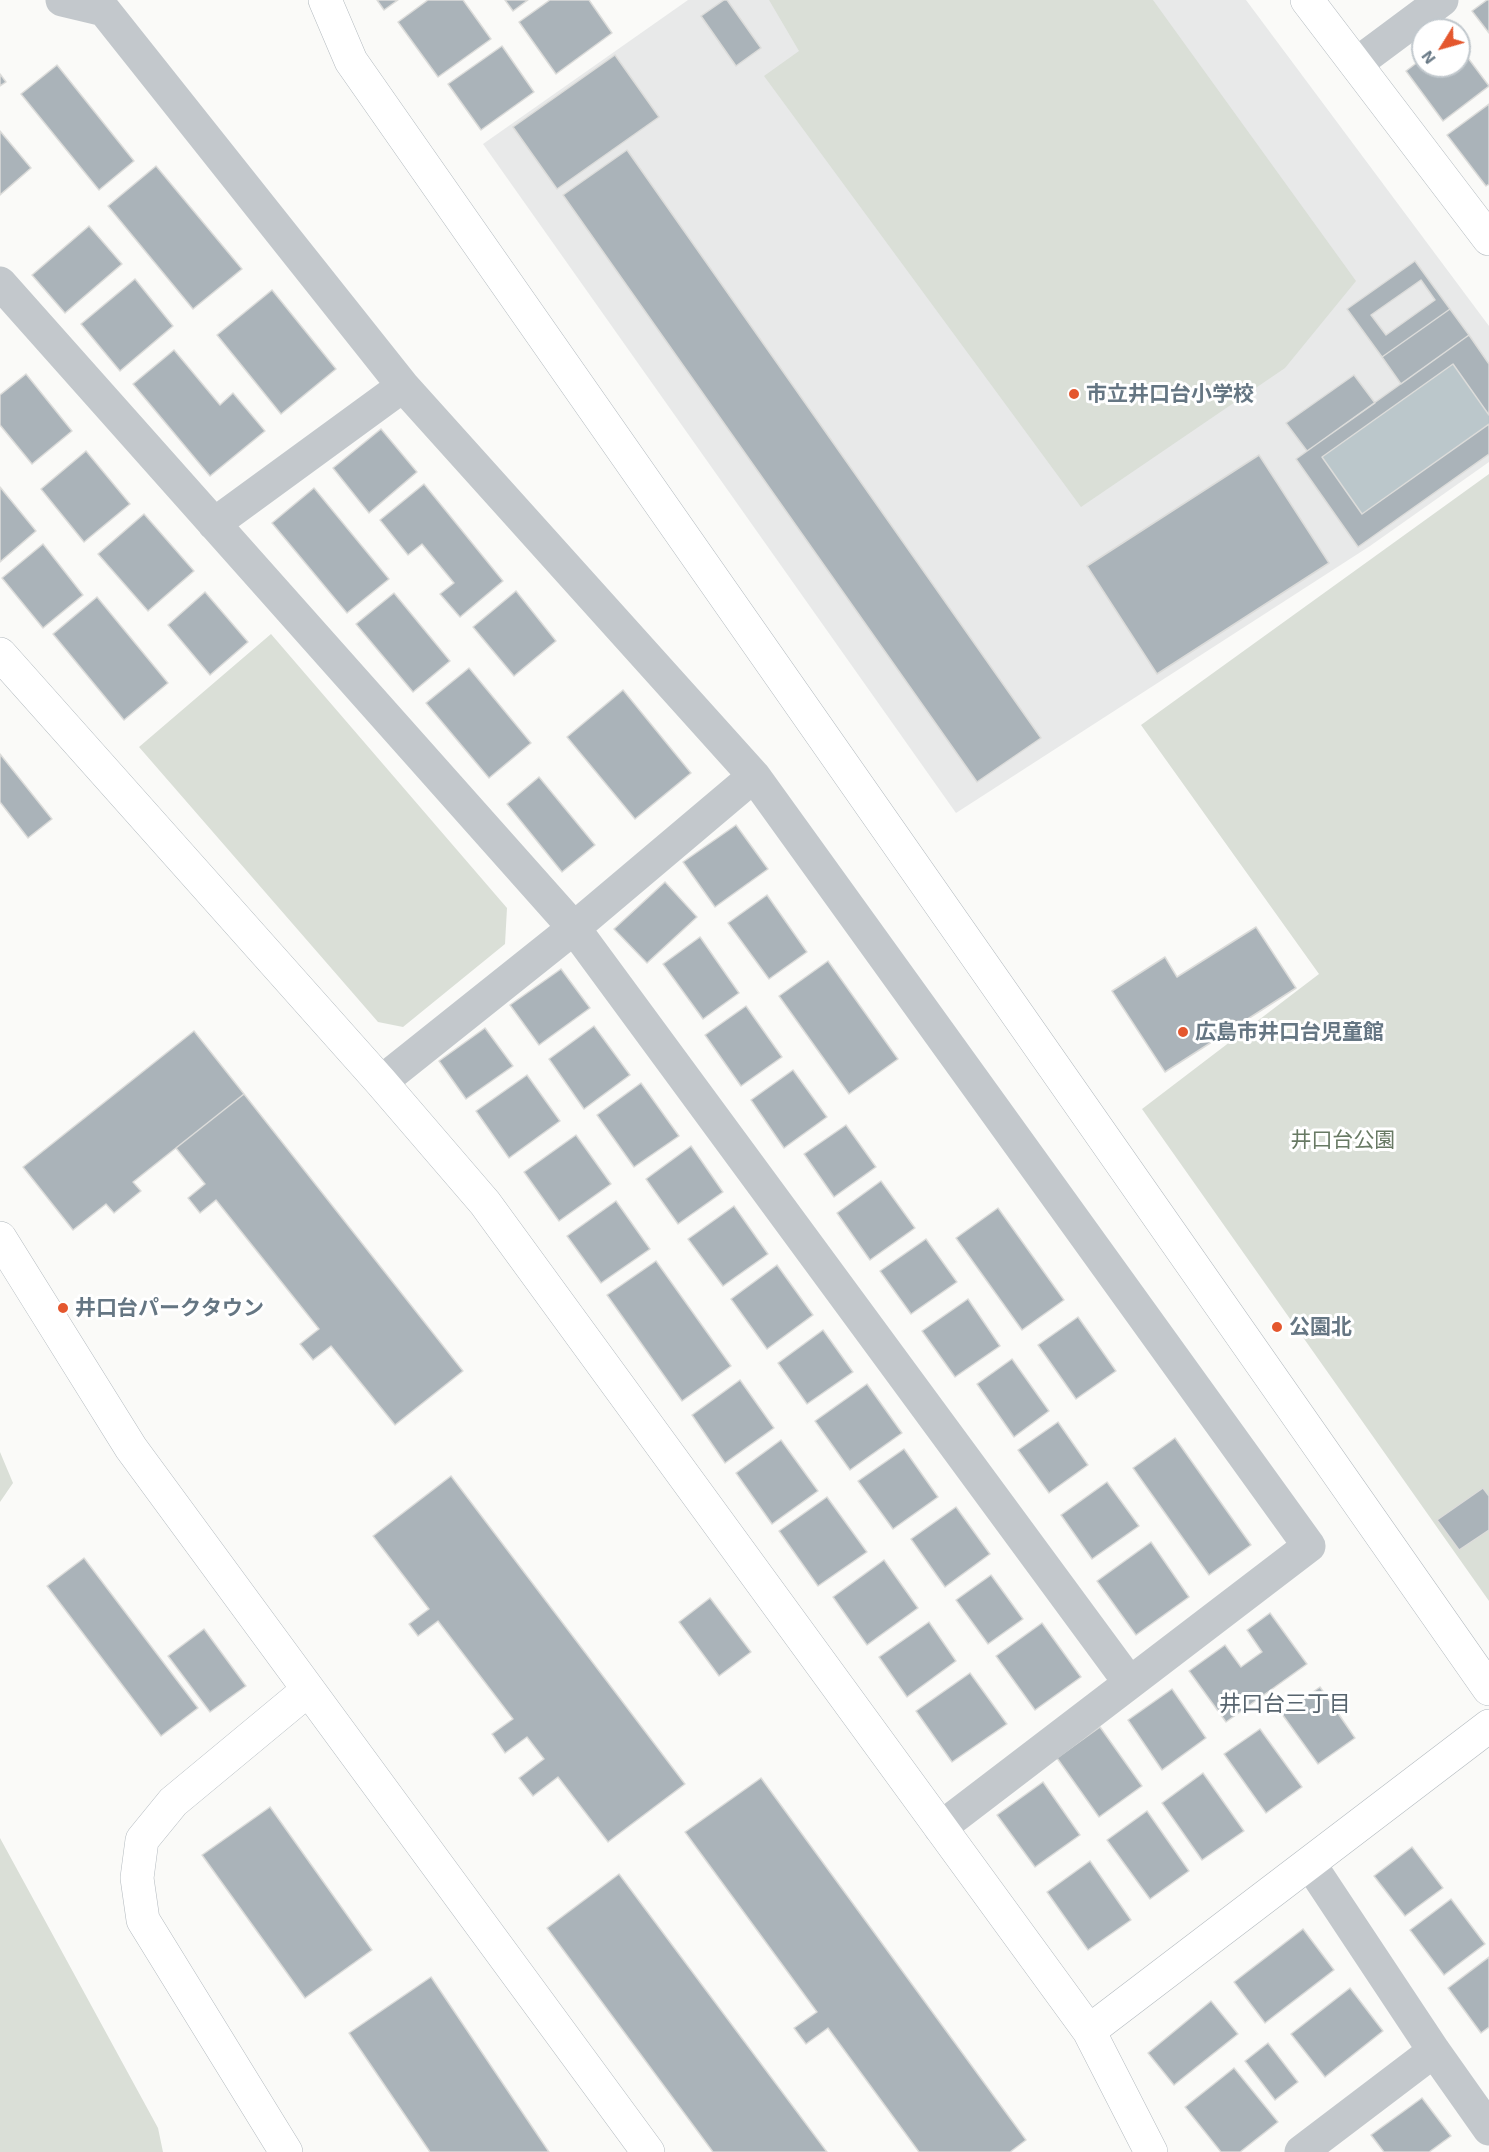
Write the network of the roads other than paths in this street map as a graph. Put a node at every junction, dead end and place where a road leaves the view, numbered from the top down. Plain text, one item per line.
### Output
1 (62, 0) edge
2 (325, 0) edge
3 (1307, 0) edge
4 (1442, 0) edge
5 (1356, 64) junction
6 (1489, 239) edge
7 (0, 282) edge
8 (403, 386) junction
9 (214, 524) junction
10 (0, 654) edge
11 (754, 776) junction
12 (574, 928) junction
13 (381, 1083) junction
14 (0, 1238) edge
15 (1129, 1682) junction
16 (1489, 1689) edge
17 (308, 1690) junction
18 (1489, 1726) edge
19 (940, 1828) junction
20 (1310, 1864) junction
21 (1089, 2031) junction
22 (1434, 2051) junction
23 (1489, 2129) edge
24 (286, 2152) edge
25 (648, 2152) edge
26 (1151, 2152) edge
27 (1301, 2152) edge

1 - 8 street
2 - 16 street
3 - 5 street
4 - 5 street
5 - 6 street
7 - 9 street
8 - 9 street
8 - 11 street
9 - 12 street
10 - 13 street
11 - 12 street
11 - 15 street
12 - 13 street
12 - 15 street
13 - 19 street
14 - 17 street
15 - 19 street
17 - 24 street
17 - 25 street
18 - 20 street
19 - 21 street
20 - 21 street
20 - 22 street
21 - 26 street
22 - 23 street
22 - 27 street

